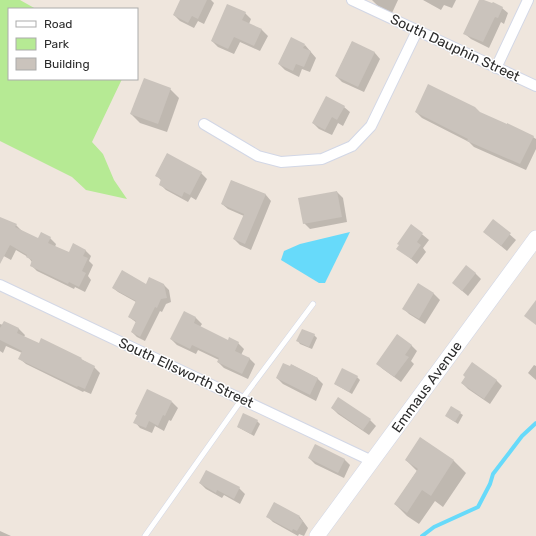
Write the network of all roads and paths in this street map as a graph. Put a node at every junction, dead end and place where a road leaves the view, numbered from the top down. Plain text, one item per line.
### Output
1 (352, 0) edge
2 (528, 0) edge
3 (417, 31) junction
4 (496, 68) junction
5 (536, 86) edge
6 (204, 124) dead end
7 (536, 238) edge
8 (0, 285) edge
9 (313, 304) dead end
10 (242, 399) junction
11 (372, 461) junction
12 (145, 536) edge
13 (317, 536) edge

1 - 3 street, South Dauphin Street
2 - 4 street
3 - 4 street, South Dauphin Street
3 - 6 street
4 - 5 street, South Dauphin Street
7 - 11 main road, Emmaus Avenue
8 - 10 street, South Ellsworth Street
9 - 10 lane
10 - 11 street, South Ellsworth Street
10 - 12 lane
11 - 13 main road, Emmaus Avenue

